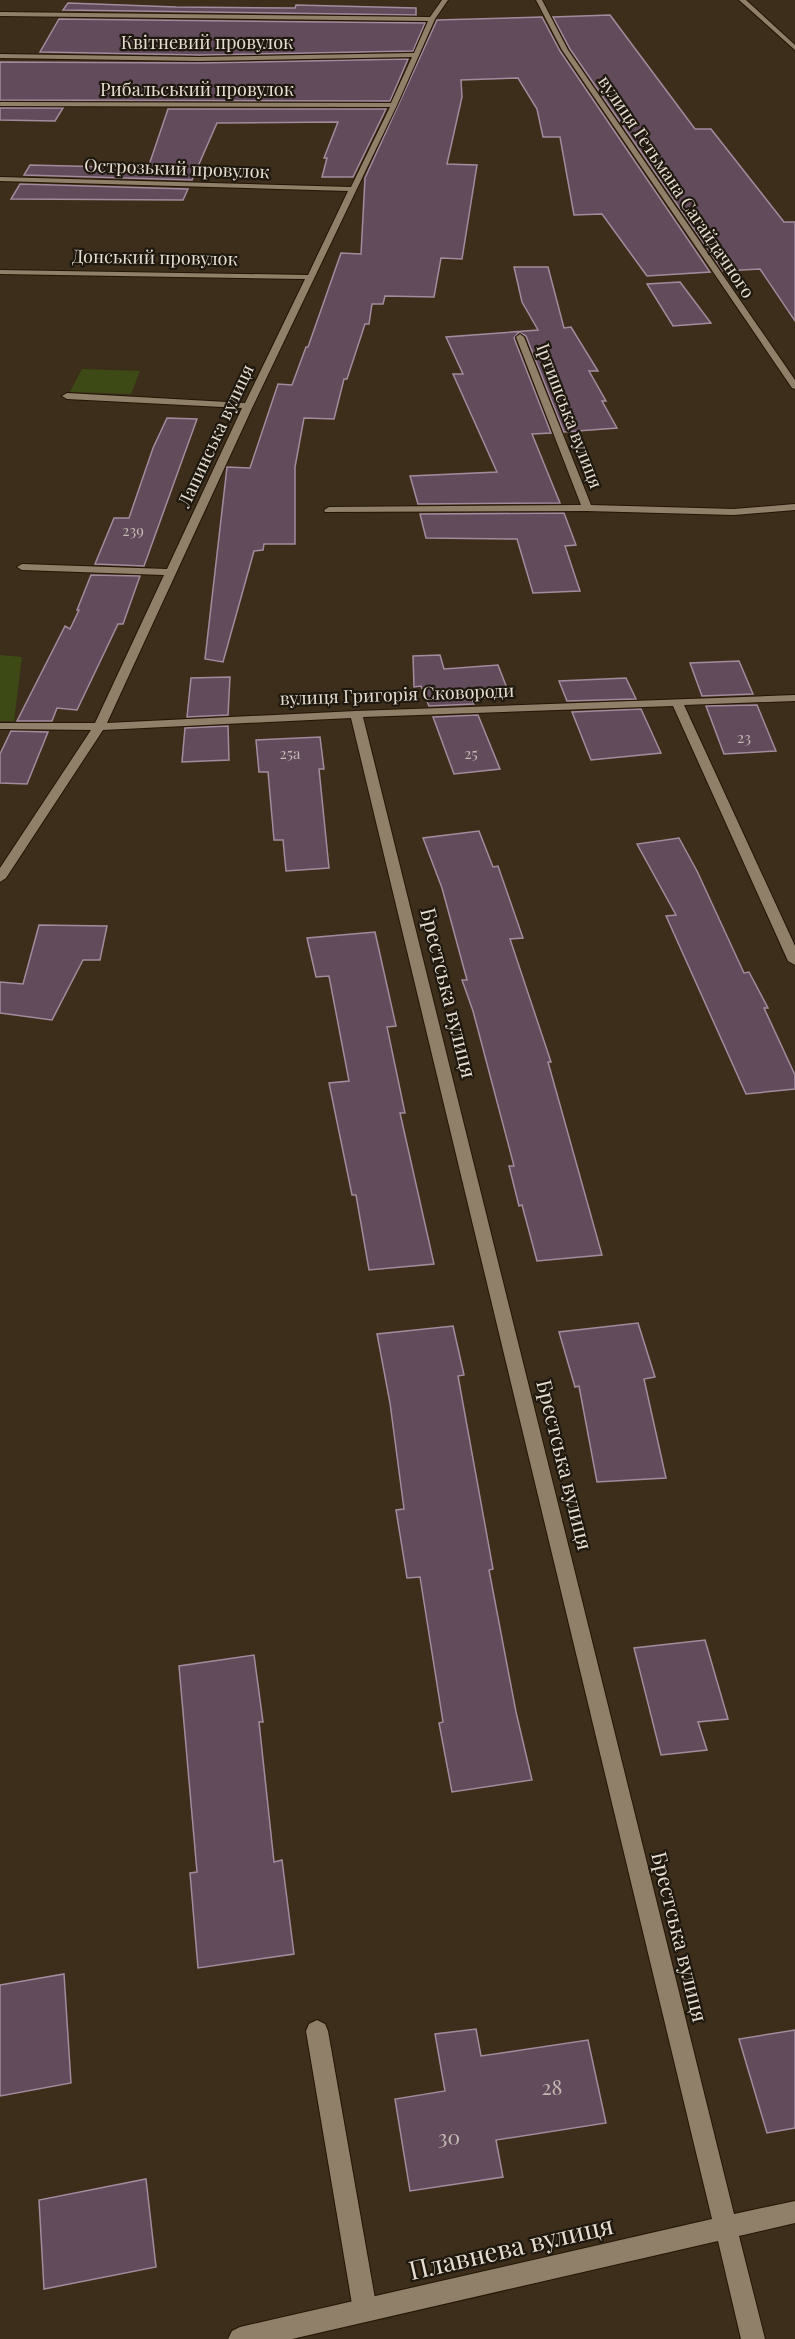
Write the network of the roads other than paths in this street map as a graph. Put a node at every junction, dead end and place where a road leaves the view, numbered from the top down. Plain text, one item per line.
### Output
1 (446, 0) edge
2 (539, 0) edge
3 (742, 0) edge
4 (0, 14) edge
5 (432, 19) junction
6 (795, 48) edge
7 (415, 55) junction
8 (0, 56) edge
9 (0, 104) edge
10 (394, 105) junction
11 (0, 179) edge
12 (354, 189) junction
13 (0, 272) edge
14 (310, 277) junction
15 (520, 337) dead end
16 (795, 386) edge
17 (67, 396) dead end
18 (248, 406) junction
19 (795, 507) edge
20 (587, 508) junction
21 (329, 510) dead end
22 (22, 567) dead end
23 (170, 572) junction
24 (795, 698) edge
25 (677, 702) junction
26 (356, 714) junction
27 (0, 726) edge
28 (99, 727) junction
29 (0, 878) edge
30 (795, 961) edge
31 (317, 2031) dead end
32 (795, 2212) edge
33 (728, 2228) junction
34 (365, 2310) junction
35 (240, 2339) edge
36 (753, 2339) edge

1 - 5 street, Лапинська вулиця
2 - 16 street, вулиця Гетьмана Сагайдачного
3 - 6 street
4 - 5 street
5 - 7 street, Лапинська вулиця
7 - 8 street, Квітневий провулок
7 - 10 street, Лапинська вулиця
9 - 10 street, Рибальський провулок
10 - 12 street, Лапинська вулиця
11 - 12 street, Острозький провулок
12 - 14 street, Лапинська вулиця
13 - 14 street, Донський провулок
14 - 18 street, Лапинська вулиця
15 - 20 street, Іртишська вулиця
17 - 18 street
18 - 23 street, Лапинська вулиця
19 - 20 street
20 - 21 street
22 - 23 street
23 - 28 street, Лапинська вулиця
24 - 25 street, вулиця Григорія Сковороди
25 - 26 street, вулиця Григорія Сковороди
25 - 30 street
26 - 28 street, вулиця Григорія Сковороди
26 - 33 street, Брестська вулиця
27 - 28 street, вулиця Григорія Сковороди
28 - 29 street, Лапинська вулиця
31 - 34 street
32 - 33 street, Плавнева вулиця
33 - 34 street, Плавнева вулиця
33 - 36 street, Брестська вулиця
34 - 35 street, Плавнева вулиця

